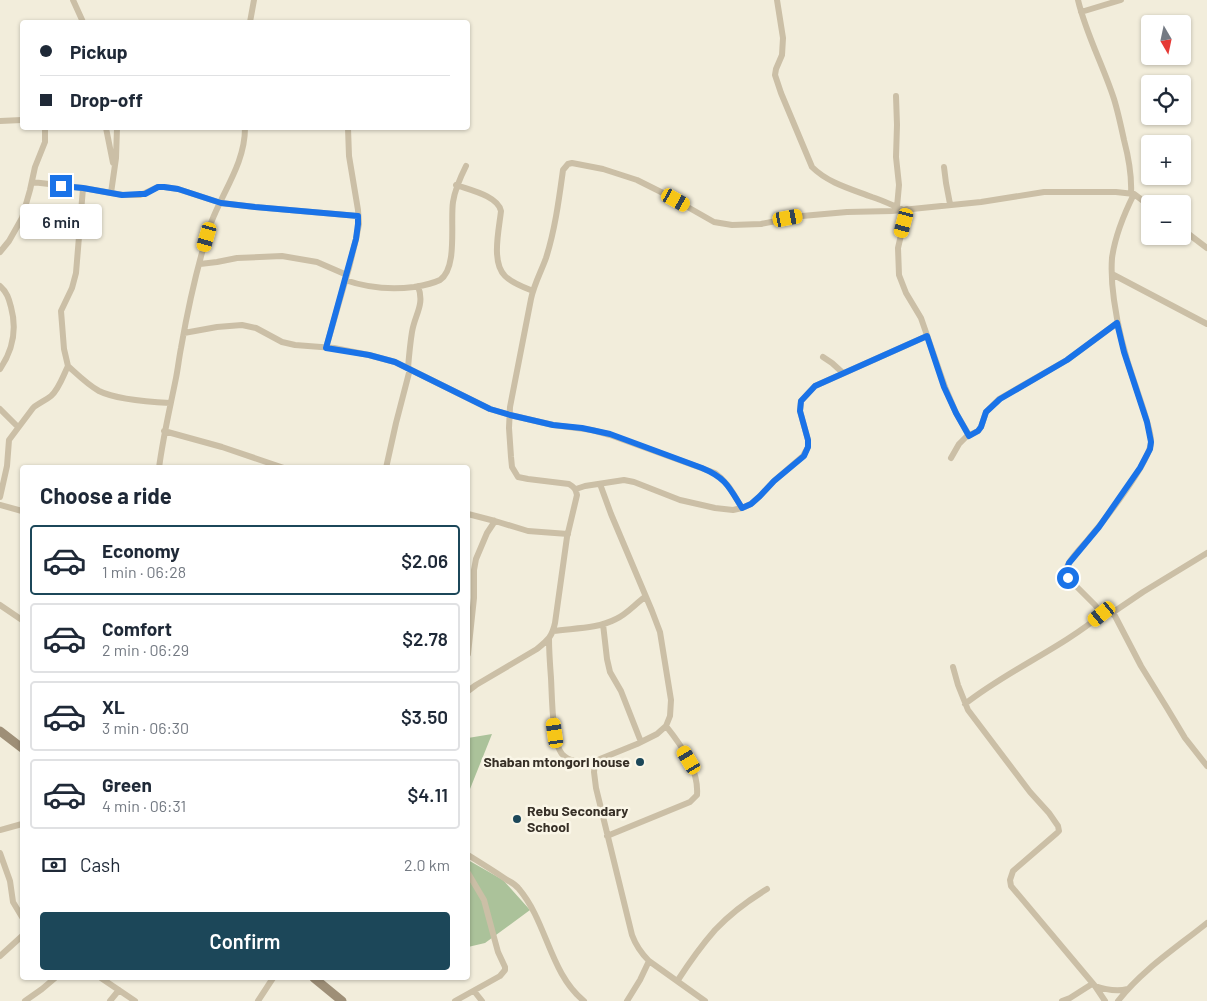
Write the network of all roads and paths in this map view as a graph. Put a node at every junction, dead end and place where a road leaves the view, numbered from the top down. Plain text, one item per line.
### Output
1 (73, 0) edge
2 (254, 0) edge
3 (777, 0) edge
4 (1078, 0) edge
5 (1121, 0) edge
6 (1081, 12) junction
7 (83, 20) edge
8 (250, 20) edge
9 (896, 96) dead end
10 (20, 120) edge
11 (0, 121) edge
12 (45, 130) edge
13 (106, 130) edge
14 (117, 130) edge
15 (246, 130) edge
16 (348, 130) edge
17 (466, 166) dead end
18 (944, 167) dead end
19 (114, 172) junction
20 (32, 182) junction
21 (456, 185) junction
22 (83, 188) junction
23 (111, 193) junction
24 (1132, 194) junction
25 (1141, 200) edge
26 (221, 203) junction
27 (950, 204) junction
28 (902, 209) junction
29 (358, 216) junction
30 (1191, 236) edge
31 (1207, 248) edge
32 (0, 252) edge
33 (200, 264) junction
34 (1112, 274) junction
35 (346, 278) junction
36 (0, 286) edge
37 (418, 286) junction
38 (533, 291) junction
39 (1117, 323) junction
40 (1207, 324) edge
41 (184, 333) junction
42 (927, 336) junction
43 (326, 348) junction
44 (823, 357) dead end
45 (68, 366) junction
46 (0, 369) edge
47 (409, 369) junction
48 (843, 373) junction
49 (170, 403) junction
50 (0, 409) edge
51 (510, 415) junction
52 (18, 428) junction
53 (164, 431) junction
54 (969, 436) junction
55 (951, 458) dead end
56 (158, 465) edge
57 (275, 465) edge
58 (387, 465) edge
59 (600, 484) junction
60 (576, 490) junction
61 (0, 497) edge
62 (1, 506) edge
63 (742, 508) junction
64 (20, 511) edge
65 (470, 515) edge
66 (495, 521) junction
67 (568, 534) junction
68 (1207, 553) edge
69 (645, 597) junction
70 (0, 605) edge
71 (1112, 613) junction
72 (1102, 614) junction
73 (20, 619) edge
74 (603, 624) junction
75 (553, 631) junction
76 (470, 635) edge
77 (548, 639) junction
78 (953, 667) dead end
79 (470, 690) edge
80 (965, 704) junction
81 (666, 726) junction
82 (0, 731) edge
83 (641, 742) junction
84 (20, 746) edge
85 (595, 764) junction
86 (1207, 766) edge
87 (0, 822) edge
88 (20, 825) edge
89 (3, 829) edge
90 (607, 836) junction
91 (0, 853) edge
92 (470, 856) edge
93 (470, 876) edge
94 (767, 888) dead end
95 (20, 914) edge
96 (1207, 924) edge
97 (20, 938) edge
98 (0, 956) edge
99 (650, 961) junction
100 (53, 980) edge
101 (104, 980) edge
102 (272, 980) edge
103 (316, 980) edge
104 (678, 980) junction
105 (1094, 985) junction
106 (1128, 989) junction
107 (118, 990) junction
108 (474, 991) junction
109 (25, 1001) edge
110 (110, 1001) edge
111 (135, 1001) edge
112 (258, 1001) edge
113 (342, 1001) edge
114 (455, 1001) edge
115 (482, 1001) edge
116 (584, 1001) edge
117 (627, 1001) edge
118 (705, 1001) edge
119 (1062, 1001) edge
120 (1105, 1001) edge
121 (1118, 1001) edge

1 - 7 street
2 - 8 street
3 - 28 street
4 - 6 street
5 - 6 street
6 - 24 street
9 - 28 street
10 - 11 street
12 - 20 street
13 - 19 street
14 - 19 street
15 - 26 street
16 - 29 street
17 - 21 street
18 - 27 street
19 - 23 street
20 - 22 street
20 - 32 street
21 - 37 street
21 - 38 street
22 - 23 street
22 - 45 street
23 - 26 street
24 - 25 street
24 - 27 street
24 - 34 street
26 - 29 street
26 - 33 street
27 - 28 street
28 - 38 street
28 - 42 street
29 - 35 street
30 - 31 street
33 - 35 street
33 - 41 street
34 - 39 street
34 - 40 street
35 - 37 street
35 - 43 street
36 - 46 street
37 - 47 street
38 - 51 street
39 - 54 street
39 - 72 street
41 - 43 street
41 - 49 street
42 - 48 street
42 - 54 street
43 - 47 street
44 - 48 street
45 - 49 street
45 - 52 street
47 - 51 street
47 - 58 street
48 - 63 street
49 - 53 street
50 - 52 street
51 - 60 street
51 - 63 street
52 - 61 street
53 - 56 street
53 - 57 street
54 - 55 street
59 - 60 street
59 - 63 street
59 - 69 street
60 - 67 street
62 - 64 street
65 - 66 street
66 - 67 street
66 - 76 street
67 - 75 street
68 - 71 street
69 - 74 street
69 - 81 street
70 - 73 street
71 - 72 street
71 - 86 street
72 - 80 street
74 - 75 street
74 - 83 street
75 - 77 street
77 - 79 street
77 - 85 street
78 - 80 street
80 - 105 street
81 - 83 street
81 - 90 street
82 - 84 main road
83 - 85 street
85 - 90 street
87 - 89 street
88 - 89 street
90 - 99 street
91 - 95 street
92 - 116 street
93 - 108 street
94 - 104 street
96 - 106 street
97 - 98 street
99 - 104 street
99 - 117 street
100 - 109 street
101 - 107 street
102 - 112 street
103 - 113 main road
104 - 118 street
105 - 106 street
105 - 119 street
105 - 120 street
106 - 121 street
107 - 110 street
107 - 111 street
108 - 114 street
108 - 115 street

